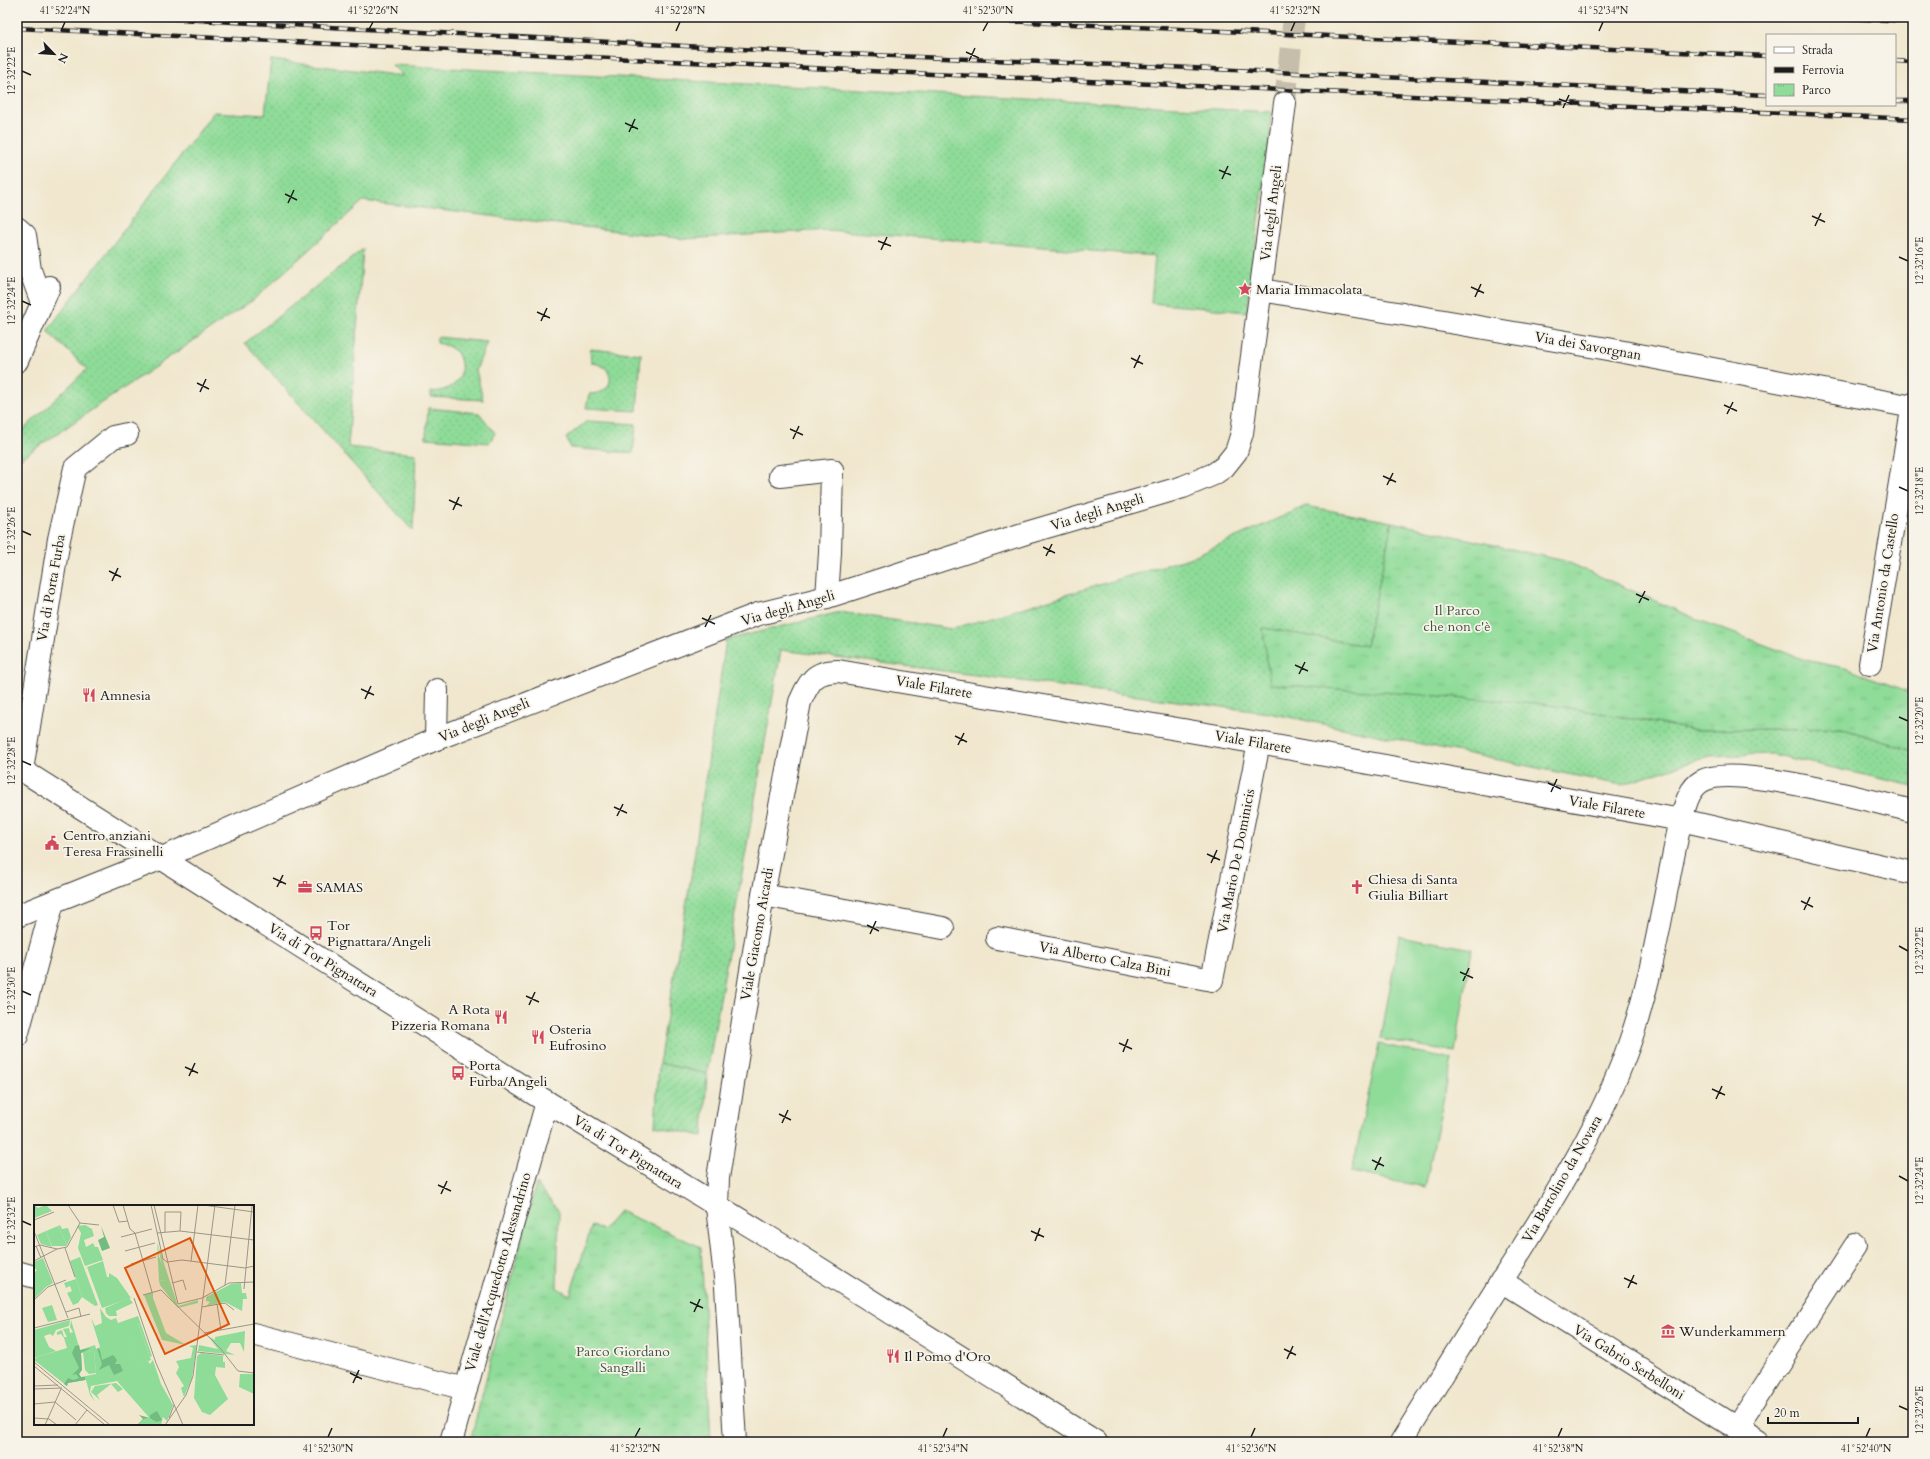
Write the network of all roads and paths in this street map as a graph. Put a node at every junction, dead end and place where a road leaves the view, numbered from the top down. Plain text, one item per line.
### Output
1 (1285, 103) tunnel mouth
2 (17, 228) edge
3 (1261, 290) junction
4 (17, 361) edge
5 (1913, 404) edge
6 (1913, 407) edge
7 (127, 434) dead end
8 (780, 476) dead end
9 (827, 597) junction
10 (1870, 664) dead end
11 (824, 672) joint
12 (437, 690) dead end
13 (436, 739) junction
14 (1259, 743) junction
15 (20, 768) edge
16 (1913, 811) edge
17 (1681, 820) junction
18 (162, 858) junction
19 (1913, 873) edge
20 (763, 895) junction
21 (52, 902) junction
22 (17, 916) edge
23 (944, 928) dead end
24 (997, 938) dead end
25 (1212, 980) joint
26 (17, 1036) edge
27 (547, 1102) junction
28 (717, 1207) junction
29 (1855, 1246) dead end
30 (17, 1272) edge
31 (34, 1277) edge
32 (1501, 1281) junction
33 (254, 1334) edge
34 (466, 1389) junction
35 (1736, 1429) junction
36 (451, 1442) edge
37 (735, 1442) edge
38 (1096, 1442) edge
39 (1401, 1442) edge
40 (1757, 1442) edge

1 - 3 street, Via degli Angeli
2 - 4 street
3 - 6 street, Via dei Savorgnan
3 - 9 street, Via degli Angeli
5 - 6 street, Via Antonio da Castello
6 - 10 street, Via Antonio da Castello
7 - 15 street, Via di Porta Furba
8 - 9 street
9 - 13 street, Via degli Angeli
11 - 14 street, Viale Filarete
11 - 20 street, Viale Giacomo Aicardi
12 - 13 street
13 - 18 street, Via degli Angeli
14 - 17 street, Viale Filarete
14 - 25 street, Via Mario De Dominicis
15 - 18 street, Via di Porta Furba
16 - 17 street
17 - 19 street, Viale Filarete
17 - 32 street, Via Bartolino da Novara
18 - 21 street, Via degli Angeli
18 - 27 street, Via di Tor Pignattara
20 - 23 street
20 - 28 street, Viale Giacomo Aicardi
21 - 22 street, Via degli Angeli
21 - 26 street
24 - 25 street, Via Alberto Calza Bini
27 - 28 street, Via di Tor Pignattara
27 - 34 street, Viale dell'Acquedotto Alessandrino
28 - 37 street
28 - 38 street, Via di Tor Pignattara
29 - 35 street
30 - 31 street
32 - 35 street, Via Gabrio Serbelloni
32 - 39 street, Via Bartolino da Novara
33 - 34 street
34 - 36 street, Viale dell'Acquedotto Alessandrino
35 - 40 street, Via Gabrio Serbelloni

